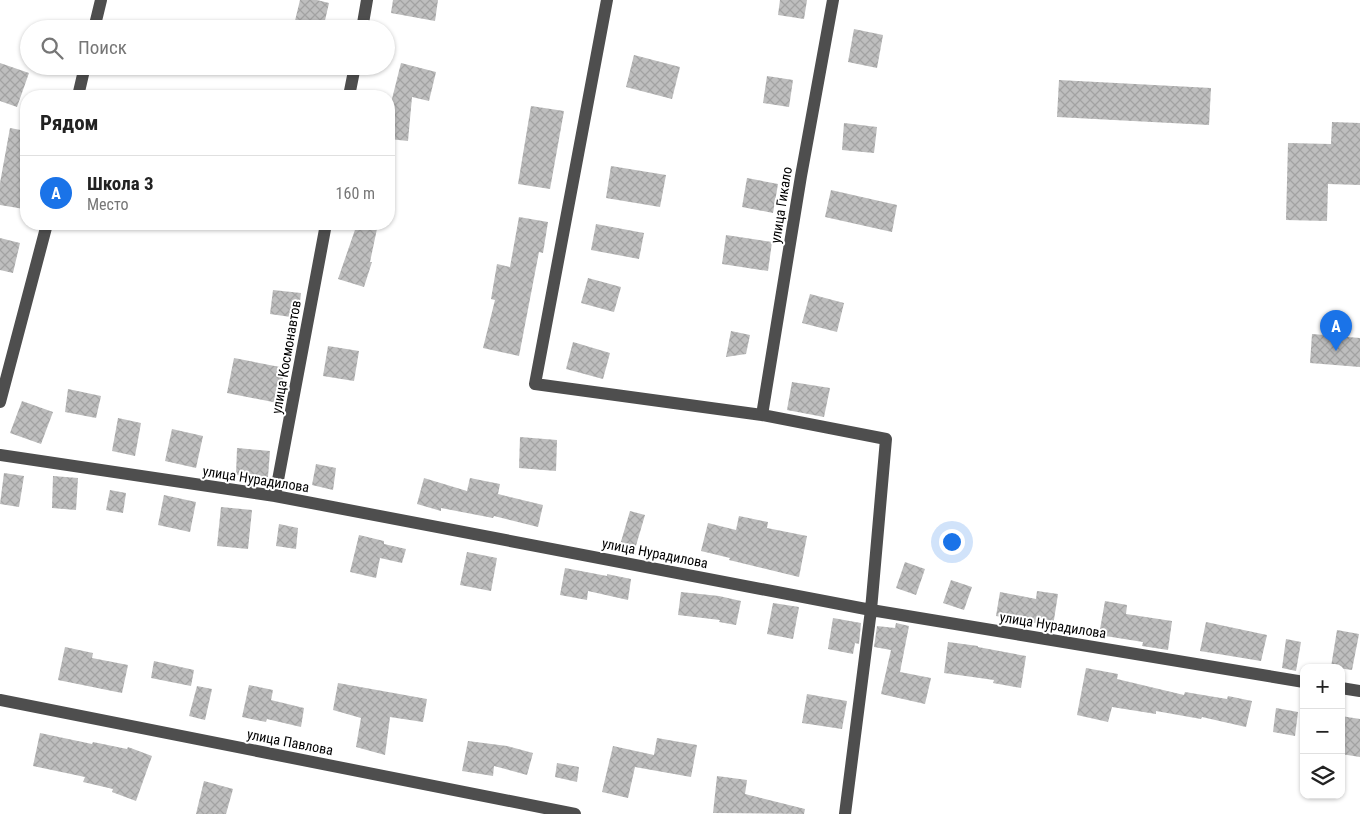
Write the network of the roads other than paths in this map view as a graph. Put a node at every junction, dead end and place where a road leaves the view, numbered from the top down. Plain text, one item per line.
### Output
1 (101, 0) edge
2 (367, 0) edge
3 (606, 0) edge
4 (833, 0) edge
5 (96, 20) edge
6 (364, 20) edge
7 (84, 75) edge
8 (353, 75) edge
9 (80, 90) edge
10 (350, 90) edge
11 (45, 230) edge
12 (325, 230) edge
13 (0, 402) edge
14 (762, 415) junction
15 (0, 455) edge
16 (275, 496) junction
17 (871, 610) junction
18 (1300, 681) edge
19 (1345, 689) edge
20 (1360, 691) edge
21 (0, 700) edge
22 (575, 814) edge
23 (845, 814) edge

1 - 5 street
2 - 6 street
3 - 14 street
4 - 14 street, улица Гикало
7 - 9 street
8 - 10 street
11 - 13 street
12 - 16 street, улица Космонавтов
14 - 17 street
15 - 16 street, улица Нурадилова
16 - 17 street, улица Нурадилова
17 - 18 street, улица Нурадилова
17 - 23 street
19 - 20 street
21 - 22 street, улица Павлова

